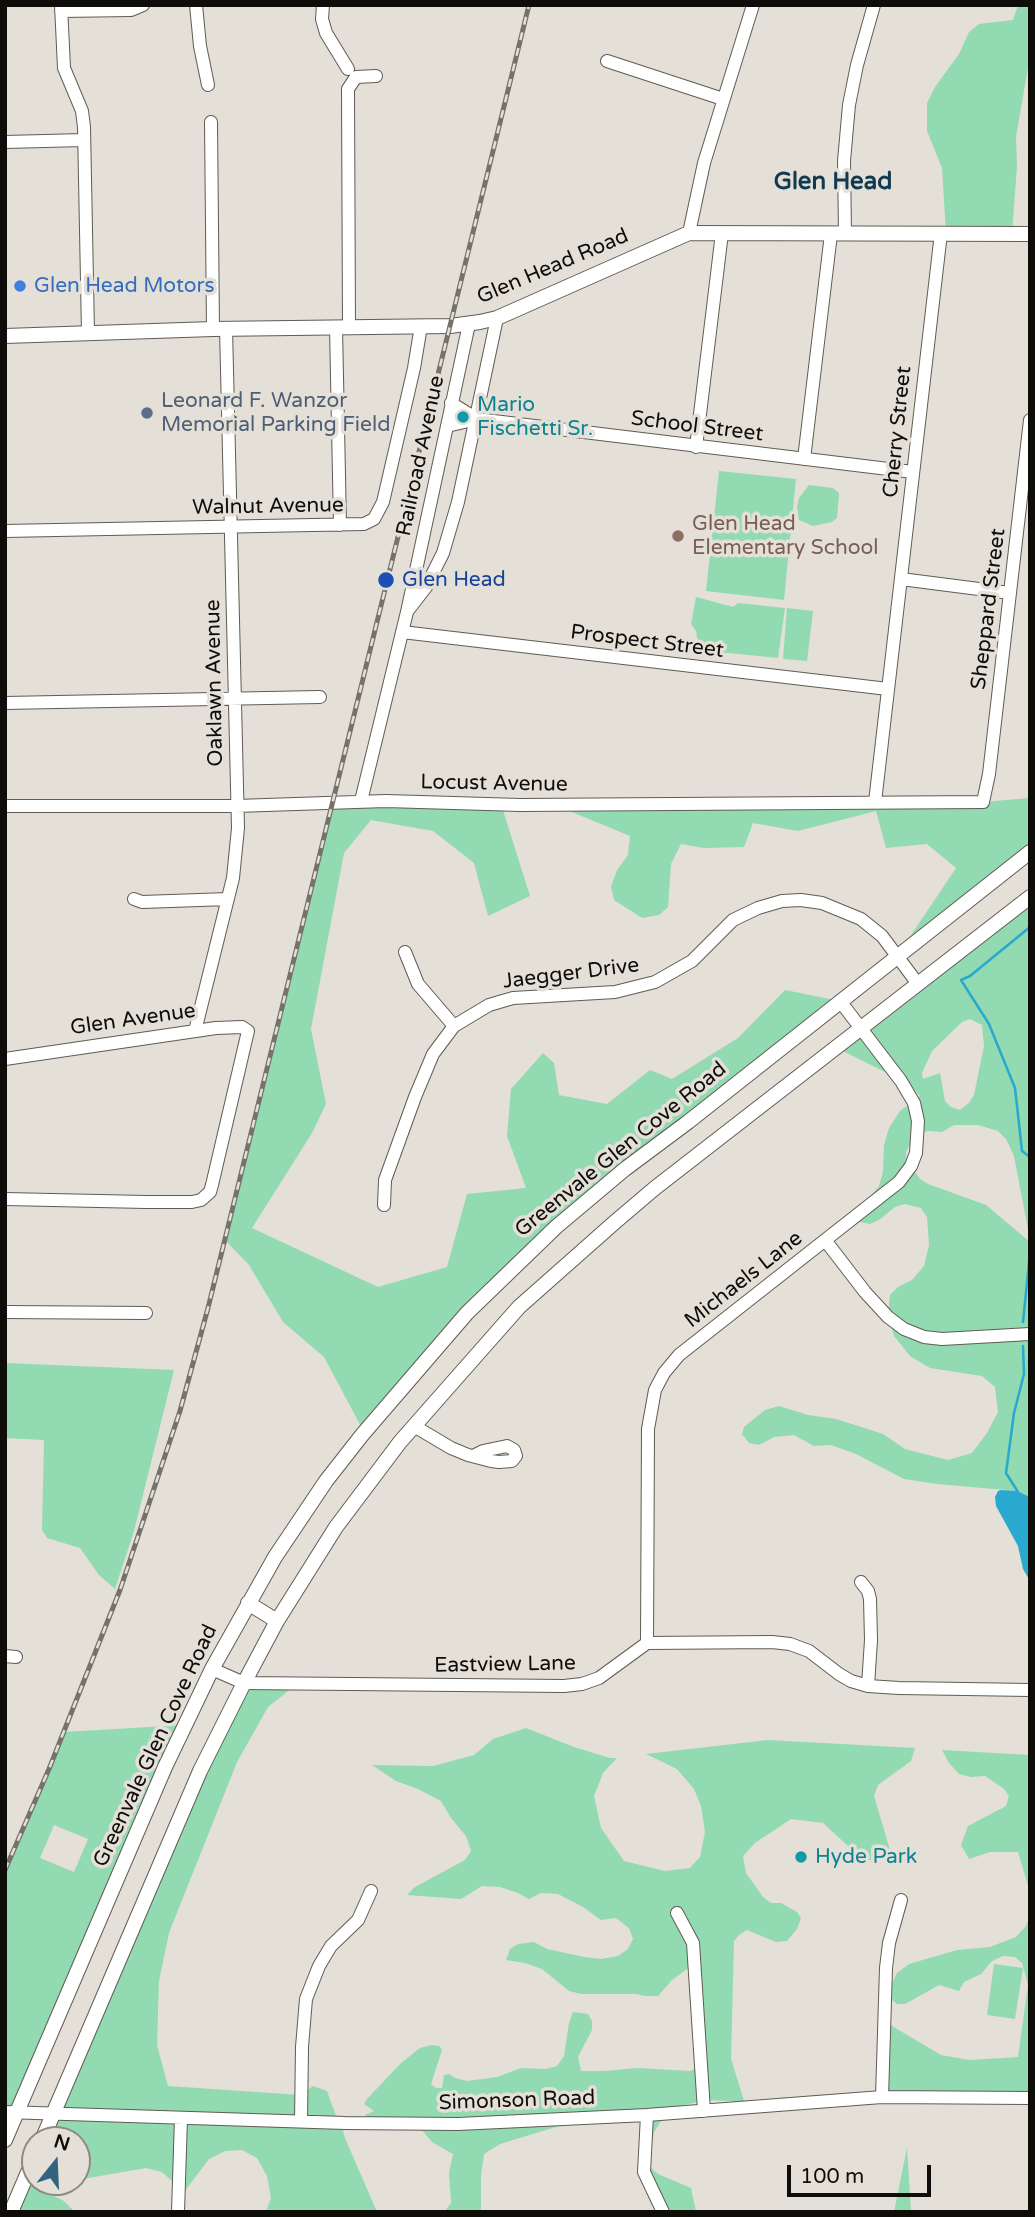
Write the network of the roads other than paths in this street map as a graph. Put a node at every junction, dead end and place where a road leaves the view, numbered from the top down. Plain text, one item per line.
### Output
1 (143, 5) edge
2 (196, 5) edge
3 (323, 5) edge
4 (753, 5) edge
5 (874, 5) edge
6 (61, 8) edge
7 (607, 61) dead end
8 (348, 69) dead end
9 (376, 76) dead end
10 (208, 85) dead end
11 (723, 99) junction
12 (211, 122) dead end
13 (84, 140) junction
14 (5, 142) edge
15 (689, 233) junction
16 (722, 233) junction
17 (942, 233) junction
18 (1030, 233) edge
19 (838, 234) junction
20 (498, 318) junction
21 (469, 324) junction
22 (421, 326) junction
23 (343, 327) junction
24 (219, 329) junction
25 (88, 333) junction
26 (5, 336) edge
27 (452, 403) junction
28 (477, 419) junction
29 (1030, 420) edge
30 (447, 426) junction
31 (696, 446) junction
32 (804, 459) junction
33 (913, 472) junction
34 (1025, 507) edge
35 (340, 525) junction
36 (230, 526) junction
37 (5, 531) edge
38 (901, 579) junction
39 (1010, 593) junction
40 (407, 612) junction
41 (402, 632) junction
42 (888, 689) junction
43 (320, 697) dead end
44 (234, 699) junction
45 (5, 703) edge
46 (361, 801) junction
47 (875, 802) junction
48 (983, 803) joint
49 (5, 806) edge
50 (236, 806) junction
51 (1030, 852) edge
52 (1030, 897) edge
53 (134, 899) dead end
54 (228, 899) junction
55 (405, 952) dead end
56 (897, 956) junction
57 (918, 984) junction
58 (840, 1001) junction
59 (454, 1026) junction
60 (861, 1029) junction
61 (195, 1031) junction
62 (5, 1059) edge
63 (5, 1199) edge
64 (384, 1205) dead end
65 (825, 1240) junction
66 (5, 1312) edge
67 (146, 1313) dead end
68 (1030, 1334) edge
69 (414, 1426) junction
70 (473, 1456) dead end
71 (861, 1582) dead end
72 (248, 1603) junction
73 (277, 1621) junction
74 (647, 1643) junction
75 (212, 1669) junction
76 (244, 1684) junction
77 (868, 1686) junction
78 (1030, 1690) edge
79 (371, 1891) dead end
80 (901, 1900) dead end
81 (677, 1913) dead end
82 (882, 2097) junction
83 (1030, 2098) edge
84 (704, 2110) junction
85 (12, 2112) edge
86 (54, 2112) junction
87 (647, 2115) junction
88 (181, 2118) junction
89 (301, 2121) junction
90 (48, 2126) edge
91 (5, 2140) edge
92 (21, 2189) edge
93 (11, 2212) edge
94 (178, 2212) edge
95 (663, 2212) edge

1 - 6 street
2 - 10 street
3 - 8 street
4 - 11 street
5 - 19 street
6 - 13 street
7 - 11 street
9 - 23 street
11 - 15 street
12 - 24 street, Oaklawn Avenue
13 - 14 street
13 - 25 street
15 - 16 main road, Glen Head Road
15 - 20 main road, Glen Head Road
16 - 19 main road, Glen Head Road
16 - 31 street
17 - 18 main road, Glen Head Road
17 - 19 main road, Glen Head Road
17 - 33 street, Cherry Street
19 - 32 street
20 - 21 main road, Glen Head Road
20 - 28 street
21 - 22 main road, Glen Head Road
21 - 27 street, Railroad Avenue
22 - 23 main road, Glen Head Road
22 - 35 street, Walnut Avenue
23 - 24 main road, Glen Head Road
23 - 35 street
24 - 25 main road, Glen Head Road
24 - 36 street, Oaklawn Avenue
25 - 26 main road, Glen Head Road
27 - 28 street, School Street
27 - 30 street, Railroad Avenue
28 - 30 street, School Street
28 - 31 street, School Street
28 - 40 street
29 - 34 street, Sheppard Street
30 - 40 street, Railroad Avenue
31 - 32 street, School Street
32 - 33 street, School Street
33 - 38 street, Cherry Street
34 - 39 street, Sheppard Street
35 - 36 street, Walnut Avenue
36 - 37 street, Walnut Avenue
36 - 44 street, Oaklawn Avenue
38 - 39 street
38 - 42 street, Cherry Street
39 - 48 street, Sheppard Street
40 - 41 street, Railroad Avenue
41 - 42 street, Prospect Street
41 - 46 street, Railroad Avenue
42 - 47 street, Cherry Street
43 - 44 street
44 - 45 street
44 - 50 street, Oaklawn Avenue
46 - 47 street, Locust Avenue
46 - 50 street, Locust Avenue
47 - 48 street, Locust Avenue
49 - 50 street, Locust Avenue
50 - 54 street, Oaklawn Avenue
51 - 56 main road, Greenvale Glen Cove Road
52 - 57 main road
53 - 54 street
54 - 61 street, Oaklawn Avenue
55 - 59 street
56 - 57 street, Jaegger Drive
56 - 58 main road, Greenvale Glen Cove Road
56 - 59 street, Jaegger Drive
57 - 60 main road
58 - 60 street, Michaels Lane
58 - 72 main road, Greenvale Glen Cove Road
59 - 64 street, Jaegger Drive
60 - 65 street, Michaels Lane
60 - 69 main road
61 - 62 street, Glen Avenue
61 - 63 street, Glen Avenue
65 - 68 street
65 - 74 street, Michaels Lane
66 - 67 street
69 - 70 street
69 - 73 main road
71 - 77 street
72 - 73 main road
72 - 75 main road, Greenvale Glen Cove Road
73 - 76 main road
74 - 76 street, Eastview Lane
74 - 77 street
75 - 76 street, Eastview Lane
75 - 85 main road, Greenvale Glen Cove Road
76 - 86 main road
77 - 78 street
79 - 89 street
80 - 82 street
81 - 84 street
82 - 83 street, Simonson Road
82 - 84 street, Simonson Road
84 - 87 street, Simonson Road
85 - 86 street, Simonson Road
85 - 91 main road, Greenvale Glen Cove Road
86 - 88 street, Simonson Road
86 - 90 main road
87 - 89 street, Simonson Road
87 - 95 street
88 - 89 street, Simonson Road
88 - 94 street
92 - 93 main road

